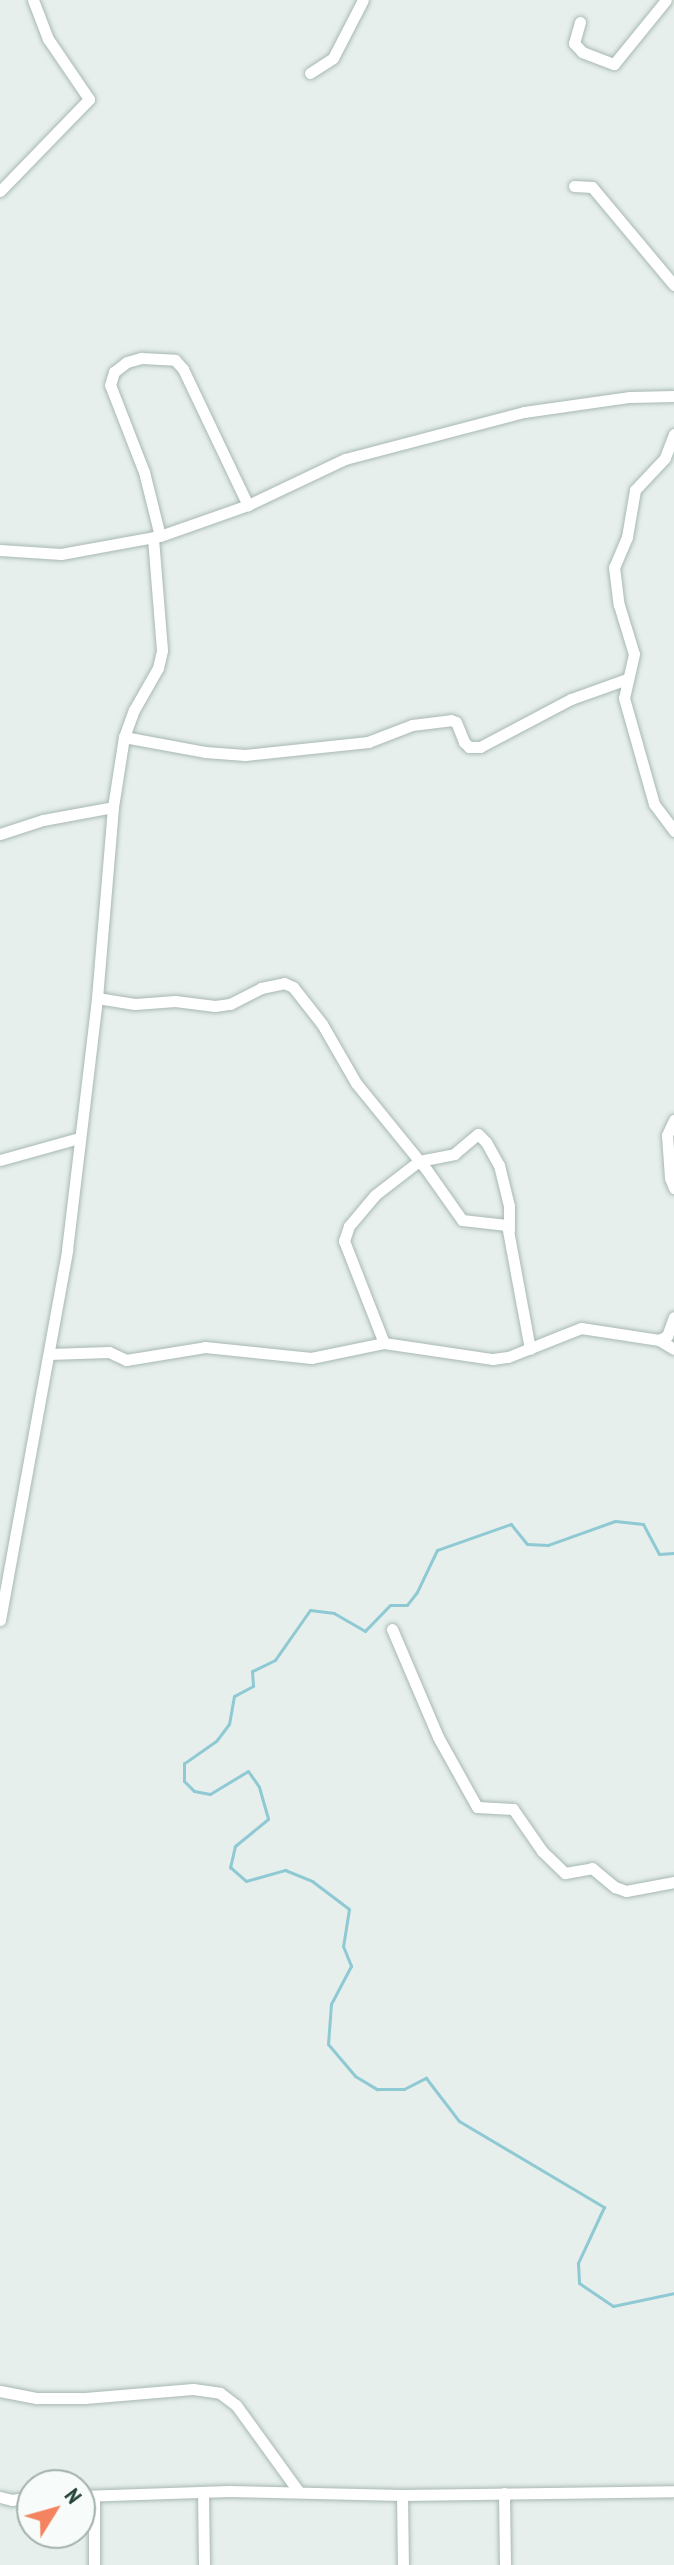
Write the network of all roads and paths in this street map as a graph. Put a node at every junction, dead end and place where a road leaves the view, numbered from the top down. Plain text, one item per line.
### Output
1 (33, 0) edge
2 (363, 0) edge
3 (666, 0) edge
4 (580, 22) dead end
5 (310, 73) dead end
6 (574, 186) dead end
7 (0, 191) edge
8 (674, 285) edge
9 (674, 396) edge
10 (674, 434) edge
11 (248, 505) junction
12 (157, 537) junction
13 (0, 550) edge
14 (627, 679) junction
15 (124, 737) junction
16 (113, 807) junction
17 (674, 831) edge
18 (0, 834) edge
19 (97, 998) junction
20 (674, 1120) edge
21 (79, 1138) junction
22 (0, 1160) edge
23 (419, 1161) junction
24 (674, 1188) edge
25 (509, 1230) junction
26 (674, 1317) edge
27 (659, 1340) junction
28 (384, 1343) junction
29 (530, 1349) junction
30 (674, 1349) edge
31 (49, 1354) junction
32 (0, 1620) edge
33 (392, 1629) dead end
34 (674, 1882) edge
35 (0, 2391) edge
36 (674, 2491) edge
37 (299, 2492) junction
38 (203, 2493) junction
39 (504, 2493) junction
40 (402, 2495) junction
41 (96, 2496) edge
42 (204, 2565) edge
43 (403, 2565) edge
44 (505, 2565) edge

1 - 7 street
2 - 5 street
3 - 4 street
6 - 8 street
9 - 11 street
10 - 14 street
11 - 12 street
11 - 12 street
12 - 13 street
12 - 15 street
14 - 15 street
14 - 17 street
15 - 16 street
16 - 18 street
16 - 19 street
19 - 21 street
19 - 23 street
20 - 24 street
21 - 22 street
21 - 31 street
23 - 25 street
23 - 25 street
23 - 28 street
25 - 29 street
26 - 27 street
27 - 29 street
27 - 30 street
28 - 29 street
28 - 31 street
31 - 32 street
33 - 34 street
35 - 37 street
36 - 39 street
37 - 38 street
37 - 40 street
38 - 41 street
38 - 42 street
39 - 40 street
39 - 44 street
40 - 43 street

